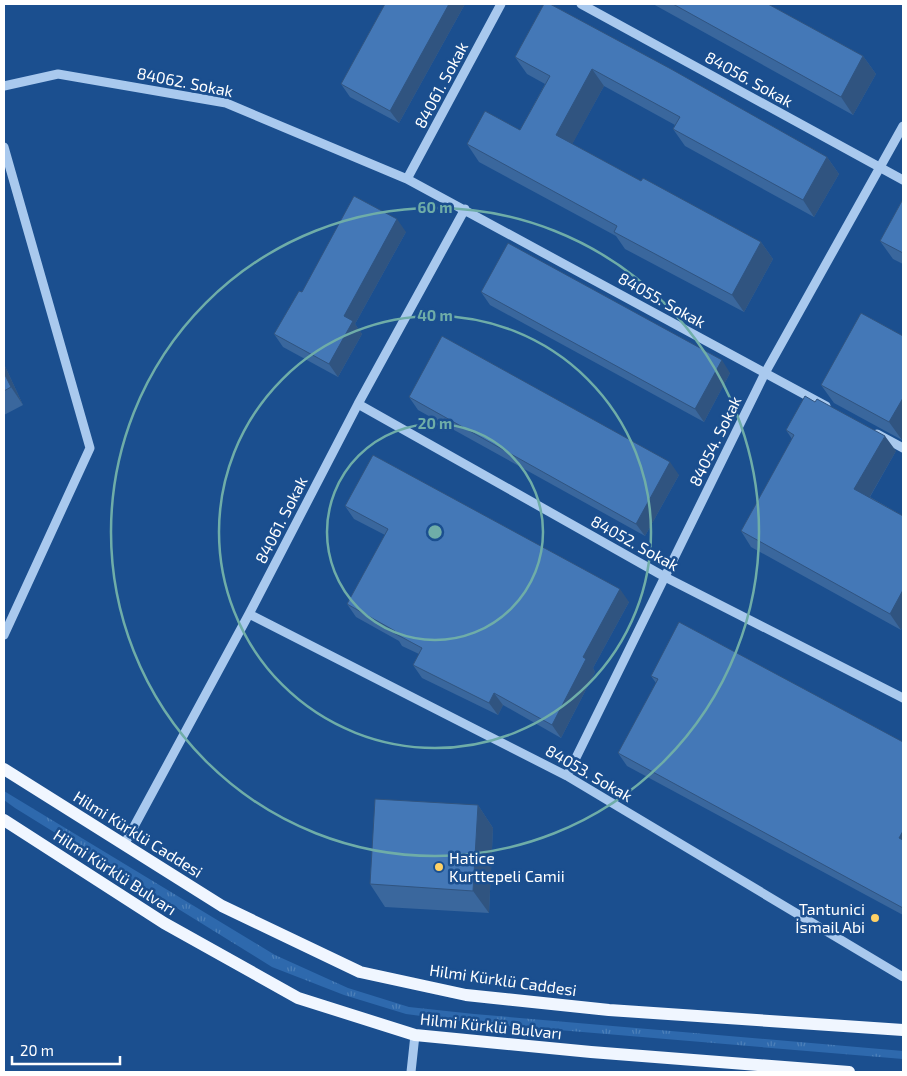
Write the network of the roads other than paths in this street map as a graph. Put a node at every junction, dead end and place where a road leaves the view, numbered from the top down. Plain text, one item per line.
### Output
1 (501, 4) edge
2 (581, 4) edge
3 (4, 86) edge
4 (903, 126) edge
5 (4, 147) edge
6 (880, 167) junction
7 (407, 180) junction
8 (903, 180) edge
9 (465, 209) junction
10 (765, 374) junction
11 (358, 404) junction
12 (834, 410) edge
13 (869, 429) edge
14 (903, 448) edge
15 (665, 577) junction
16 (249, 614) junction
17 (4, 635) edge
18 (903, 698) edge
19 (4, 769) edge
20 (567, 776) junction
21 (4, 820) edge
22 (124, 845) junction
23 (903, 977) edge
24 (903, 1030) edge
25 (415, 1035) junction
26 (411, 1072) edge
27 (849, 1072) edge

1 - 7 street, 84061. Sokak
2 - 6 street, 84056. Sokak
3 - 7 street, 84062. Sokak
4 - 6 street, 84054. Sokak
5 - 17 street
6 - 8 street, 84056. Sokak
6 - 10 street, 84054. Sokak
7 - 9 street, 84055. Sokak
9 - 10 street, 84055. Sokak
9 - 11 street, 84061. Sokak
10 - 12 street, 84055. Sokak
10 - 15 street, 84054. Sokak
11 - 15 street, 84052. Sokak
11 - 16 street, 84061. Sokak
13 - 14 street
15 - 18 street, 84052. Sokak
15 - 20 street, 84054. Sokak
16 - 20 street, 84053. Sokak
16 - 22 street, 84061. Sokak
19 - 22 main road, Hilmi Kürklü Caddesi
20 - 23 street, 84053. Sokak
21 - 25 main road, Hilmi Kürklü Bulvarı
22 - 24 main road, Hilmi Kürklü Caddesi
25 - 26 street
25 - 27 main road, Hilmi Kürklü Bulvarı

